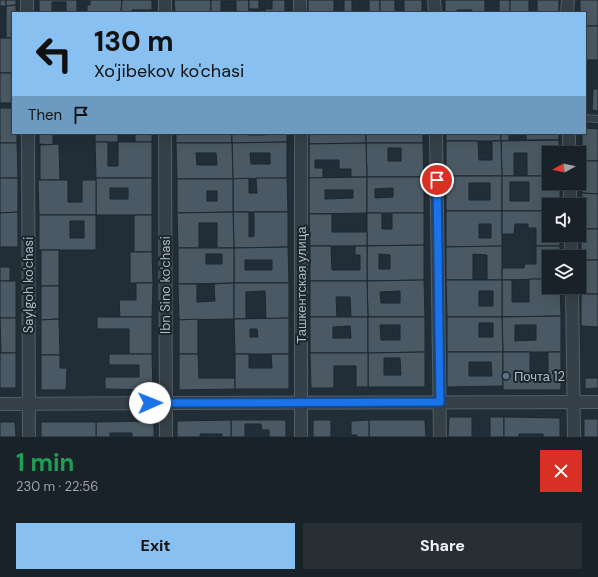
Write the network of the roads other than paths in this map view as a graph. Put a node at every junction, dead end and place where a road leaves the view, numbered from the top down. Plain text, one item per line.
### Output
1 (27, 0) edge
2 (164, 0) edge
3 (300, 0) edge
4 (434, 0) edge
5 (568, 0) edge
6 (27, 12) edge
7 (165, 12) edge
8 (300, 12) edge
9 (435, 12) edge
10 (567, 12) edge
11 (586, 118) edge
12 (598, 119) edge
13 (28, 134) edge
14 (165, 134) edge
15 (301, 134) edge
16 (436, 134) edge
17 (569, 134) edge
18 (569, 146) edge
19 (572, 294) edge
20 (440, 402) junction
21 (573, 402) junction
22 (598, 402) edge
23 (166, 403) junction
24 (301, 403) junction
25 (0, 404) edge
26 (29, 405) junction
27 (28, 437) edge
28 (166, 437) edge
29 (301, 437) edge
30 (440, 437) edge
31 (574, 437) edge

1 - 6 street
2 - 7 street
3 - 8 street
4 - 9 street
5 - 10 street
11 - 12 lane
13 - 26 street, Saylgoh ko'chasi
14 - 23 street, Ibn Sino ko'chasi
15 - 24 street, Ташкентская улица
16 - 20 street
17 - 18 street
19 - 21 street
20 - 21 street
20 - 24 street
20 - 30 street
21 - 22 street
21 - 31 street
23 - 24 street
23 - 26 street
23 - 28 street, Ibn Sino ko'chasi
24 - 29 street, Ташкентская улица
25 - 26 street
26 - 27 street, Saylgoh ko'chasi

